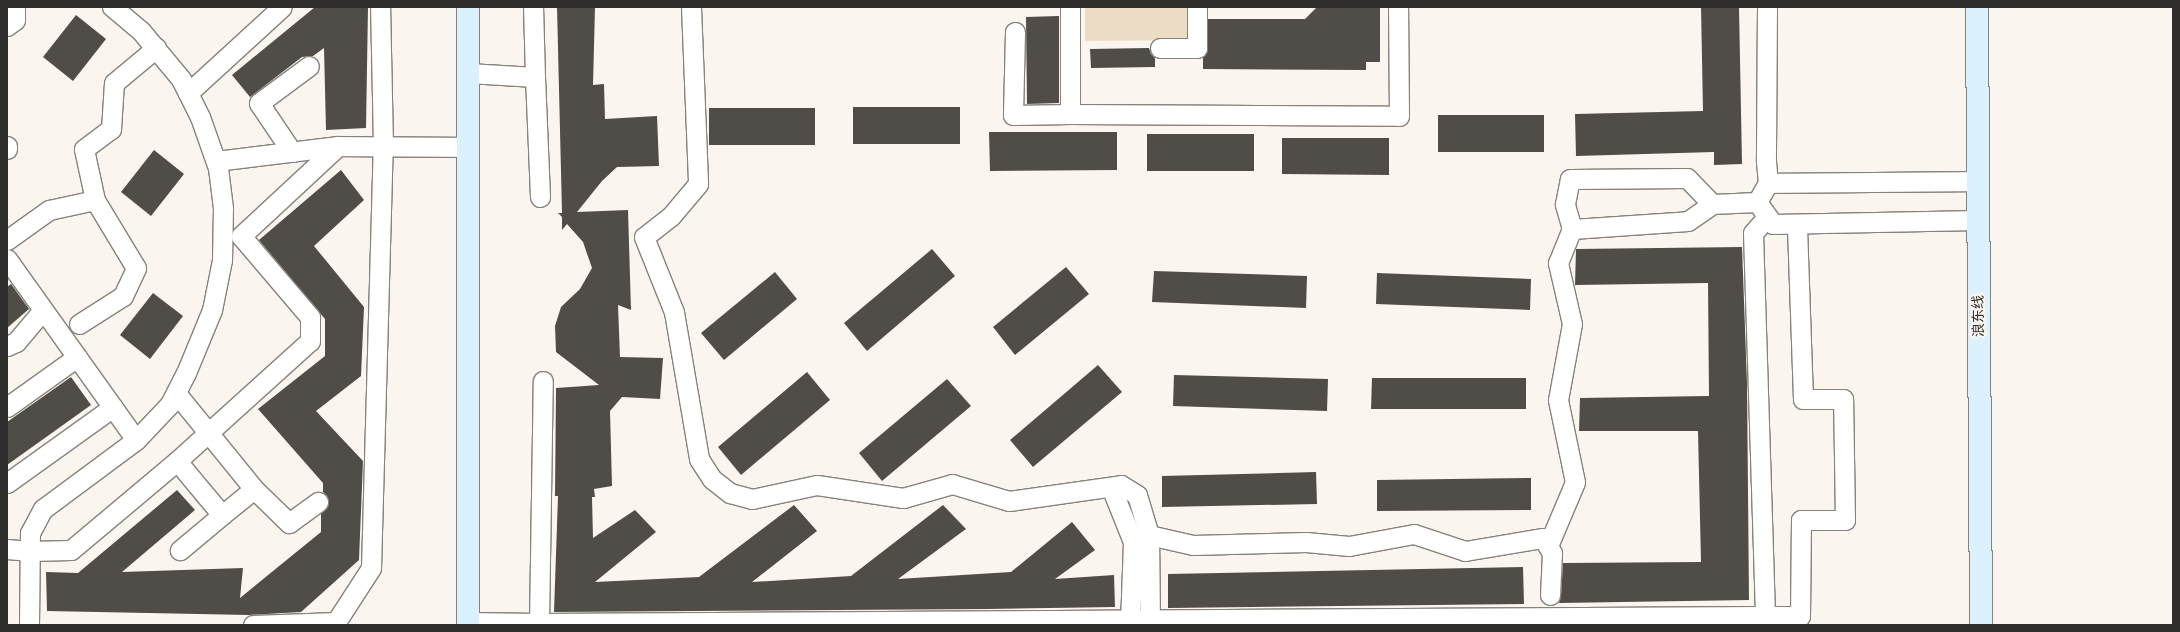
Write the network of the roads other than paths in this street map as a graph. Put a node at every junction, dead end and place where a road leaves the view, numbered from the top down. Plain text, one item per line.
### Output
1 (15, 7) edge
2 (112, 7) edge
3 (282, 7) edge
4 (380, 7) edge
5 (468, 7) edge
6 (534, 7) edge
7 (691, 7) edge
8 (1070, 7) edge
9 (1197, 7) edge
10 (1398, 7) edge
11 (1767, 7) edge
12 (1977, 7) edge
13 (7, 26) edge
14 (1015, 32) dead end
15 (156, 48) junction
16 (1160, 48) dead end
17 (309, 66) dead end
18 (468, 73) junction
19 (535, 77) junction
20 (188, 93) junction
21 (1070, 114) junction
22 (338, 146) junction
23 (383, 146) junction
24 (468, 147) junction
25 (292, 152) junction
26 (216, 161) junction
27 (1977, 181) junction
28 (1768, 183) junction
29 (540, 197) dead end
30 (94, 200) junction
31 (1712, 204) junction
32 (1762, 210) junction
33 (1978, 220) junction
34 (1797, 224) junction
35 (1572, 229) junction
36 (7, 240) edge
37 (7, 259) edge
38 (43, 310) junction
39 (79, 324) dead end
40 (7, 346) edge
41 (77, 357) junction
42 (543, 381) dead end
43 (176, 393) junction
44 (7, 407) edge
45 (113, 407) junction
46 (208, 433) junction
47 (136, 440) junction
48 (177, 461) junction
49 (7, 483) edge
50 (1111, 487) junction
51 (254, 489) junction
52 (318, 502) dead end
53 (222, 515) junction
54 (1149, 535) junction
55 (1548, 546) junction
56 (7, 549) edge
57 (180, 550) dead end
58 (30, 551) junction
59 (1550, 595) dead end
60 (1765, 616) junction
61 (1130, 622) edge
62 (1150, 622) edge
63 (468, 623) edge
64 (539, 623) junction
65 (29, 625) edge
66 (253, 625) edge
67 (1981, 625) edge

1 - 13 street
2 - 15 street
3 - 20 street
4 - 23 street
5 - 18 main road
6 - 19 street
7 - 50 street
8 - 21 street
9 - 16 street
10 - 21 street
11 - 28 street
12 - 27 main road, 浪东线
14 - 21 street
15 - 20 street
15 - 30 street
17 - 25 street
18 - 19 street
18 - 24 main road
19 - 29 street
20 - 26 street
22 - 23 street
22 - 25 street
22 - 46 street
23 - 24 street
23 - 66 street
24 - 63 main road
25 - 26 street
26 - 43 street
27 - 28 street
27 - 33 main road, 浪东线
28 - 32 street
30 - 36 street
30 - 39 street
31 - 32 street
31 - 35 street
31 - 35 street
32 - 34 street
32 - 60 street
33 - 34 street
33 - 67 main road, 浪东线
34 - 60 street
35 - 55 street
37 - 38 street
38 - 40 street
38 - 41 street
41 - 44 street
41 - 45 street
42 - 64 street
43 - 46 street
43 - 47 street
45 - 47 street
45 - 49 street
46 - 48 street
46 - 51 street
47 - 58 street
48 - 53 street
48 - 58 street
50 - 54 street
50 - 61 street
51 - 52 street
51 - 53 street
53 - 57 street
54 - 55 street
54 - 62 street
55 - 59 street
56 - 58 street
58 - 65 street
60 - 62 street
61 - 62 street
61 - 64 street
63 - 64 street

